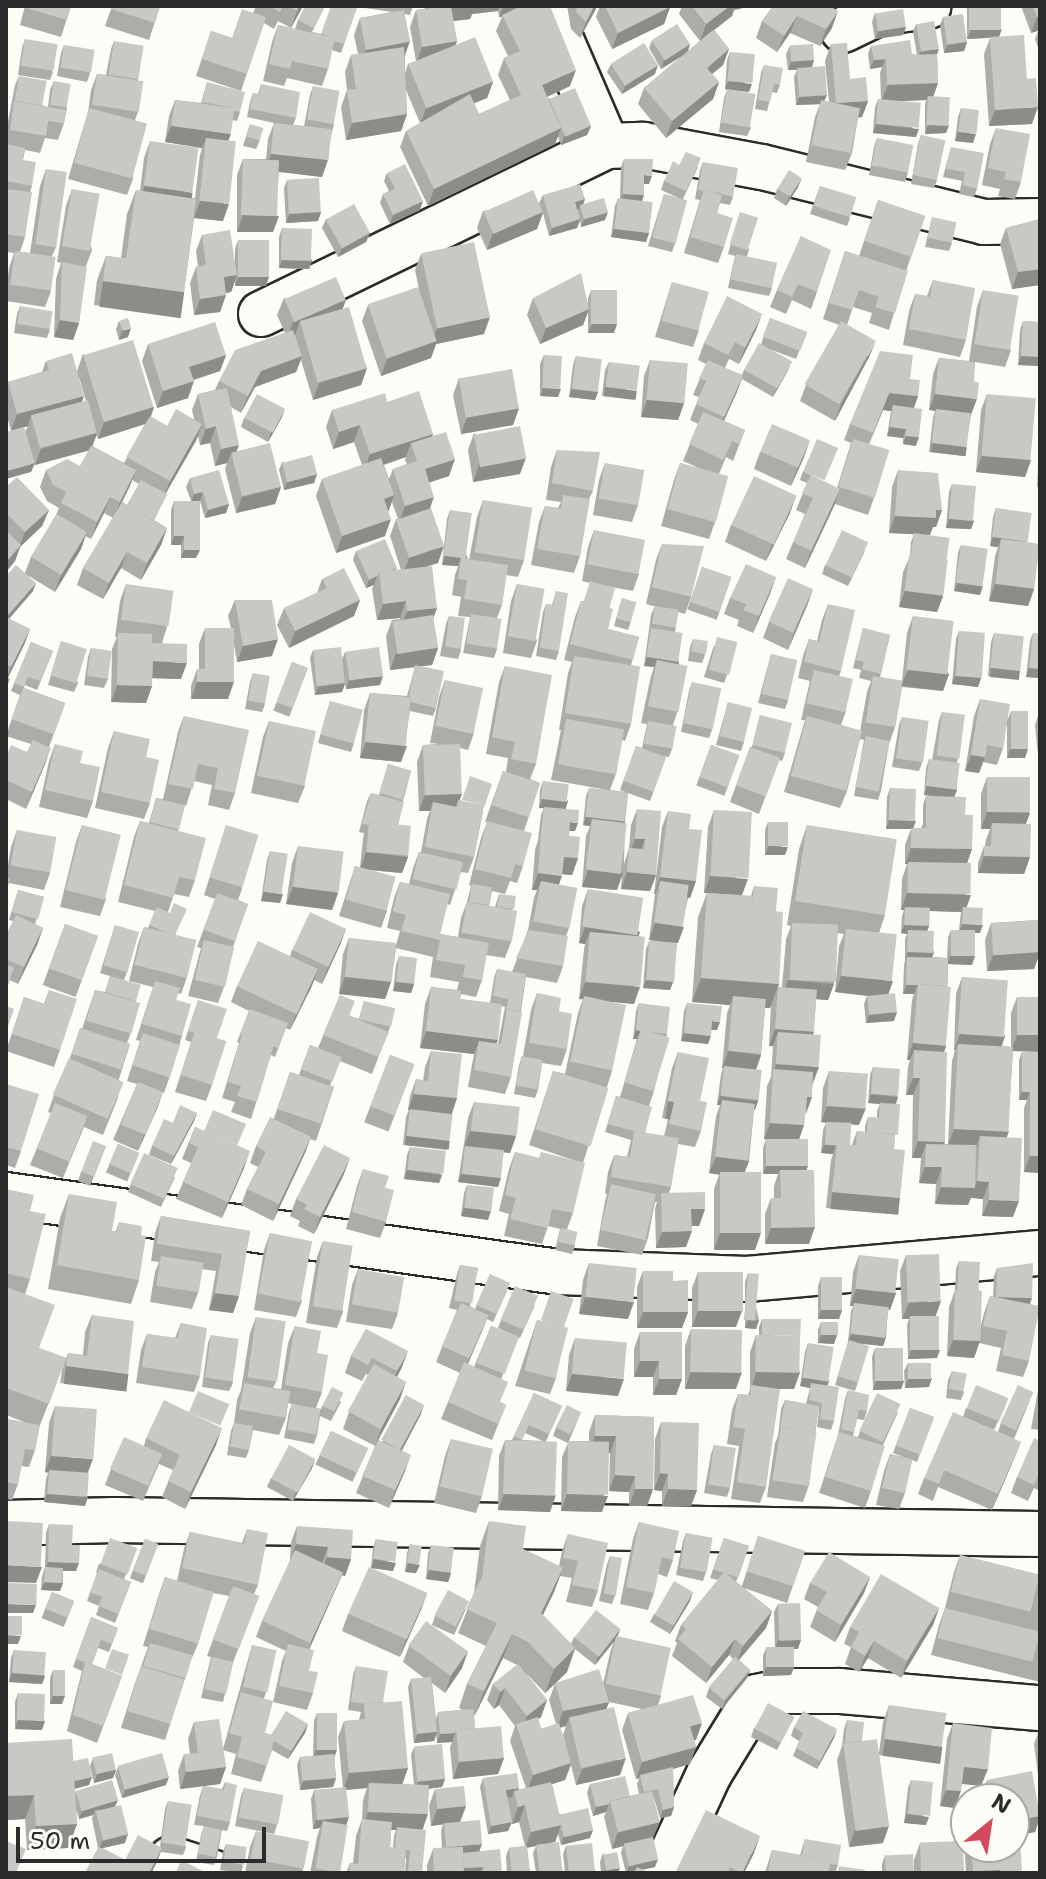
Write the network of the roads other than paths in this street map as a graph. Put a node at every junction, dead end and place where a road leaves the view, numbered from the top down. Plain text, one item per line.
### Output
1 (556, 6) edge
2 (929, 6) edge
3 (843, 30) dead end
4 (607, 146) junction
5 (1040, 221) edge
6 (261, 314) dead end
7 (6, 1195) edge
8 (1040, 1253) edge
9 (6, 1523) edge
10 (1040, 1534) edge
11 (1040, 1708) edge
12 (171, 1859) dead end
13 (214, 1873) edge
14 (663, 1873) edge

1 - 4 street
2 - 3 street
4 - 5 street
4 - 6 street
7 - 8 street
9 - 10 street
11 - 14 street
12 - 13 street

